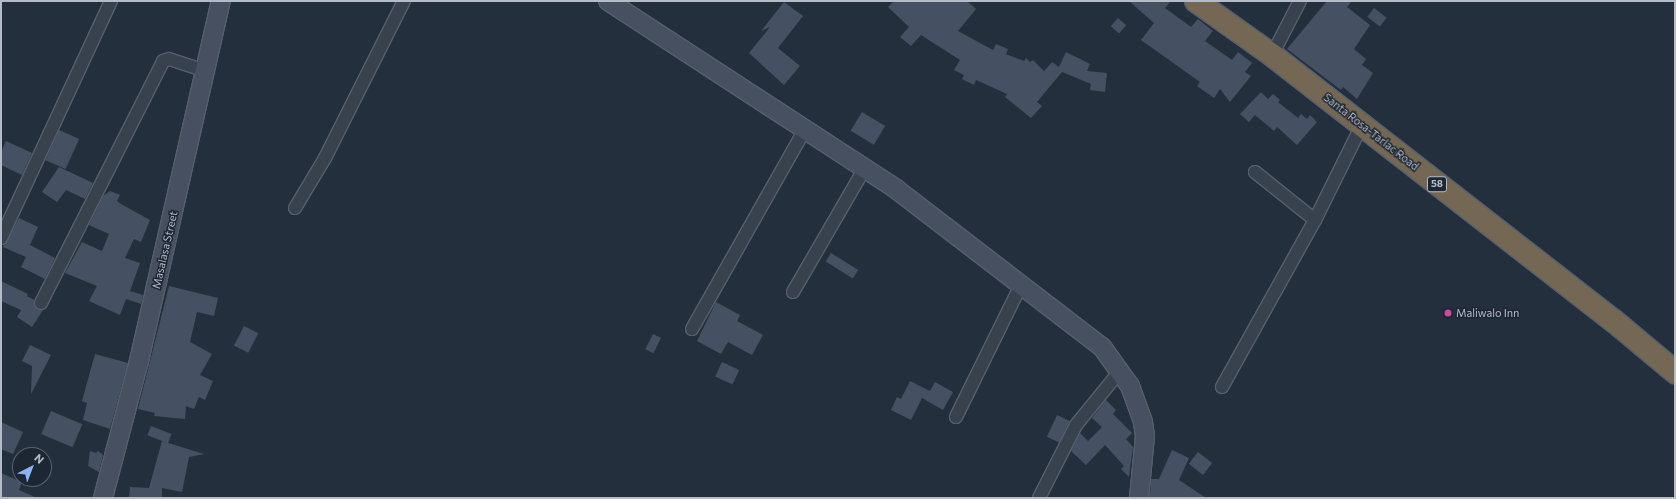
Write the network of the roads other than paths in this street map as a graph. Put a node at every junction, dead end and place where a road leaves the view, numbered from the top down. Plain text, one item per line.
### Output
1 (111, 1) edge
2 (220, 1) edge
3 (404, 1) edge
4 (608, 1) edge
5 (1196, 1) edge
6 (1300, 1) edge
7 (1272, 55) junction
8 (205, 71) junction
9 (1362, 125) junction
10 (804, 131) junction
11 (864, 168) junction
12 (1255, 172) dead end
13 (295, 208) dead end
14 (1315, 220) junction
15 (1, 238) edge
16 (1021, 285) junction
17 (793, 292) dead end
18 (41, 303) dead end
19 (692, 329) dead end
20 (1120, 371) junction
21 (1675, 372) edge
22 (1222, 387) dead end
23 (956, 417) dead end
24 (104, 498) edge
25 (1039, 498) edge
26 (1139, 498) edge

1 - 15 street
2 - 8 street, Masalasa Street
3 - 13 street
4 - 10 street
5 - 7 highway, Santa Rosa-Tarlac Road / 58
6 - 7 street
7 - 9 highway, Santa Rosa-Tarlac Road / 58
8 - 18 street
8 - 24 street, Masalasa Street
9 - 14 street
9 - 21 highway, Santa Rosa-Tarlac Road / 58
10 - 11 street
10 - 19 street
11 - 16 street
11 - 17 street
12 - 14 street
14 - 22 street
16 - 20 street
16 - 23 street
20 - 25 street
20 - 26 street

